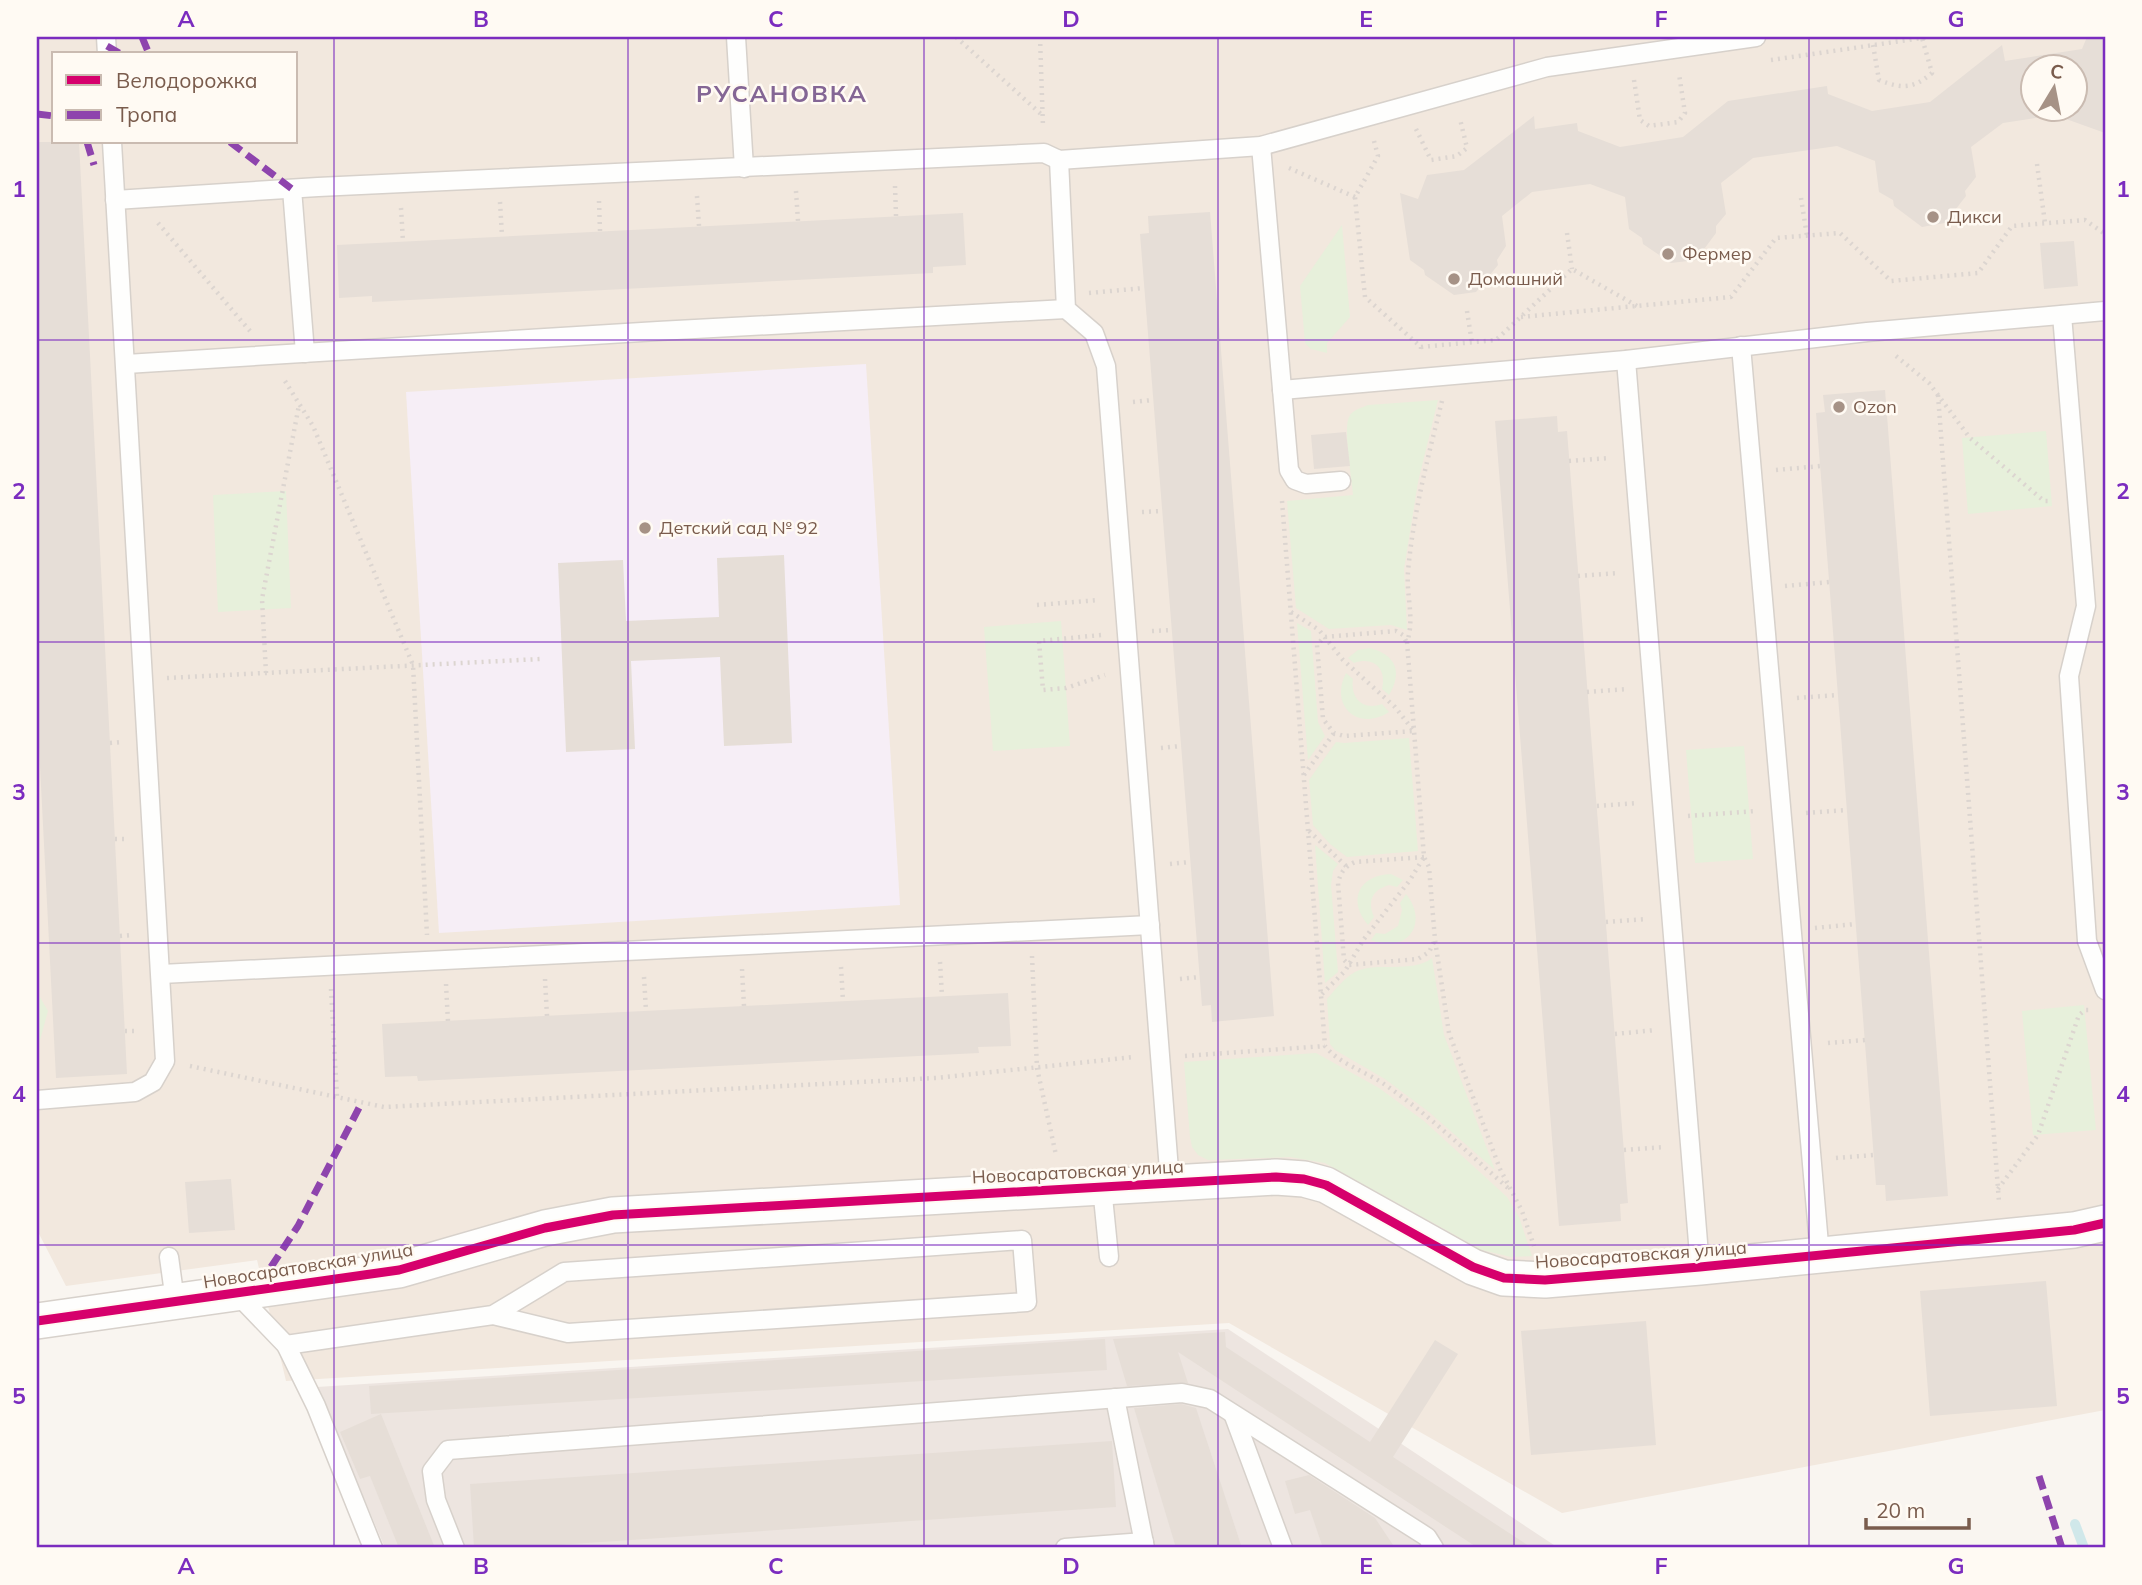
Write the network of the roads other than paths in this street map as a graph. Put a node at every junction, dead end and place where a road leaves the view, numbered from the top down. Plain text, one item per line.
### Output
1 (736, 37) edge
2 (1756, 37) edge
3 (112, 144) edge
4 (1262, 151) junction
5 (1051, 156) junction
6 (744, 168) junction
7 (292, 189) junction
8 (115, 200) junction
9 (1066, 302) junction
10 (2105, 311) edge
11 (2062, 315) junction
12 (1741, 346) junction
13 (305, 353) junction
14 (1626, 359) junction
15 (126, 364) junction
16 (1282, 390) junction
17 (1341, 481) dead end
18 (1150, 925) junction
19 (161, 974) junction
20 (2105, 990) edge
21 (37, 1100) edge
22 (1170, 1183) junction
23 (1102, 1187) junction
24 (2105, 1223) edge
25 (169, 1256) dead end
26 (1820, 1256) junction
27 (1109, 1257) dead end
28 (1700, 1267) junction
29 (236, 1293) junction
30 (176, 1301) junction
31 (493, 1315) junction
32 (37, 1321) edge
33 (286, 1345) junction
34 (1115, 1398) junction
35 (1234, 1416) junction
36 (1145, 1545) edge
37 (373, 1548) edge
38 (455, 1548) edge
39 (1065, 1548) edge
40 (1283, 1548) edge
41 (1434, 1548) edge

1 - 6 lane
2 - 4 lane
3 - 8 lane
4 - 5 lane
4 - 16 lane
5 - 6 lane
5 - 9 lane
6 - 7 lane
7 - 8 lane
7 - 13 lane
8 - 15 lane
9 - 13 lane
9 - 18 lane
10 - 11 lane
11 - 12 lane
11 - 20 lane
12 - 14 lane
12 - 26 lane
13 - 15 lane
14 - 16 lane
14 - 28 lane
15 - 19 lane
16 - 17 lane
18 - 19 lane
18 - 22 lane
19 - 21 lane
22 - 23 street, Новосаратовская улица
22 - 28 street, Новосаратовская улица
23 - 27 lane
23 - 29 street, Новосаратовская улица
24 - 26 street, Новосаратовская улица
25 - 30 lane
26 - 28 street, Новосаратовская улица
29 - 30 street, Новосаратовская улица
29 - 33 lane
30 - 32 street, Новосаратовская улица
31 - 31 lane
31 - 33 lane
33 - 37 lane
34 - 35 lane
34 - 36 lane
34 - 38 lane
35 - 40 lane
35 - 41 lane
36 - 39 lane

